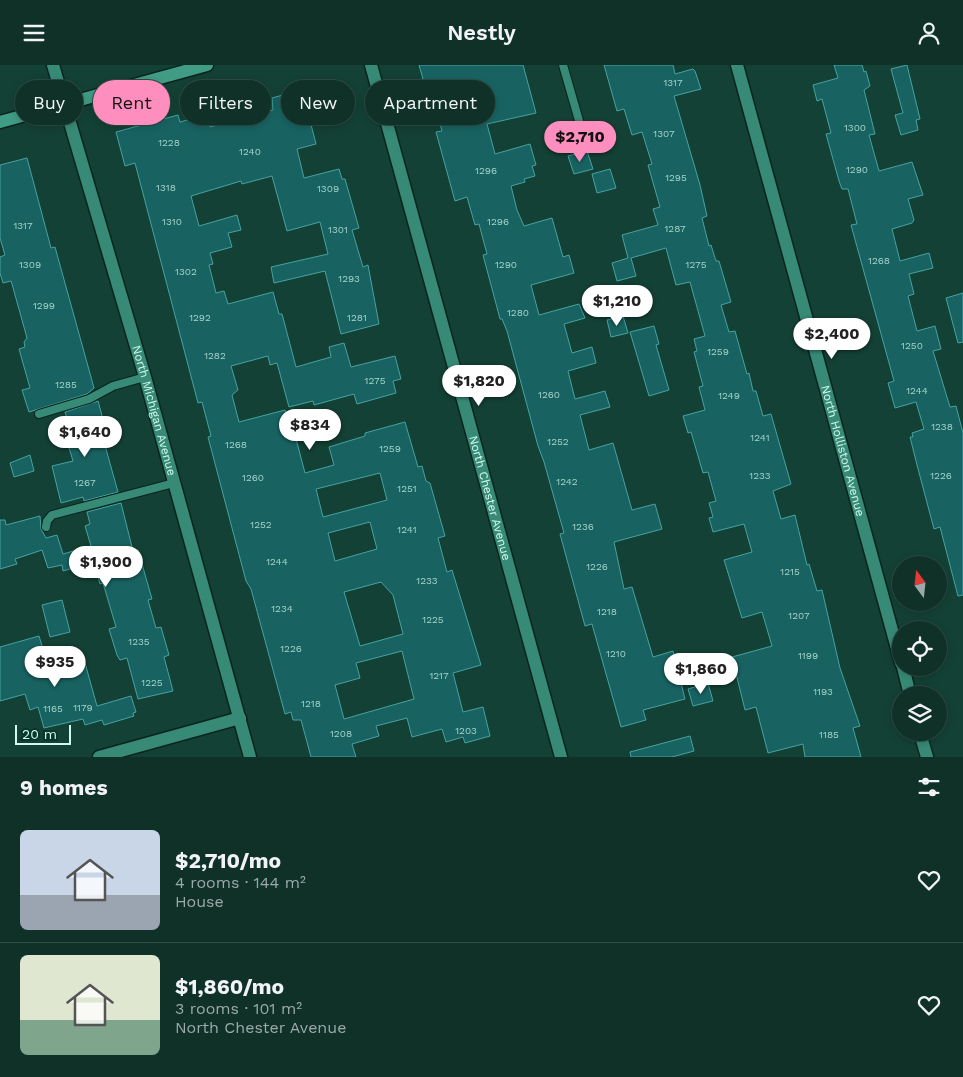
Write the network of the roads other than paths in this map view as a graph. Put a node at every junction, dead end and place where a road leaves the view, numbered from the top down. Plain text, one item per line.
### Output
1 (52, 65) edge
2 (207, 65) edge
3 (371, 65) edge
4 (563, 65) edge
5 (737, 65) edge
6 (57, 80) edge
7 (83, 98) edge
8 (15, 118) edge
9 (0, 123) edge
10 (71, 125) edge
11 (582, 131) dead end
12 (145, 377) junction
13 (39, 414) dead end
14 (174, 483) junction
15 (46, 527) dead end
16 (892, 630) edge
17 (240, 718) junction
18 (922, 741) edge
19 (100, 757) edge
20 (250, 757) edge
21 (561, 757) edge
22 (927, 757) edge

1 - 6 street, North Michigan Avenue
2 - 7 main road
3 - 21 street, North Chester Avenue
4 - 11 lane
5 - 16 street, North Holliston Avenue
8 - 9 main road
10 - 12 street, North Michigan Avenue
12 - 13 lane
12 - 14 street, North Michigan Avenue
14 - 15 lane
14 - 17 street, North Michigan Avenue
17 - 19 street
17 - 20 street, North Michigan Avenue
18 - 22 street

